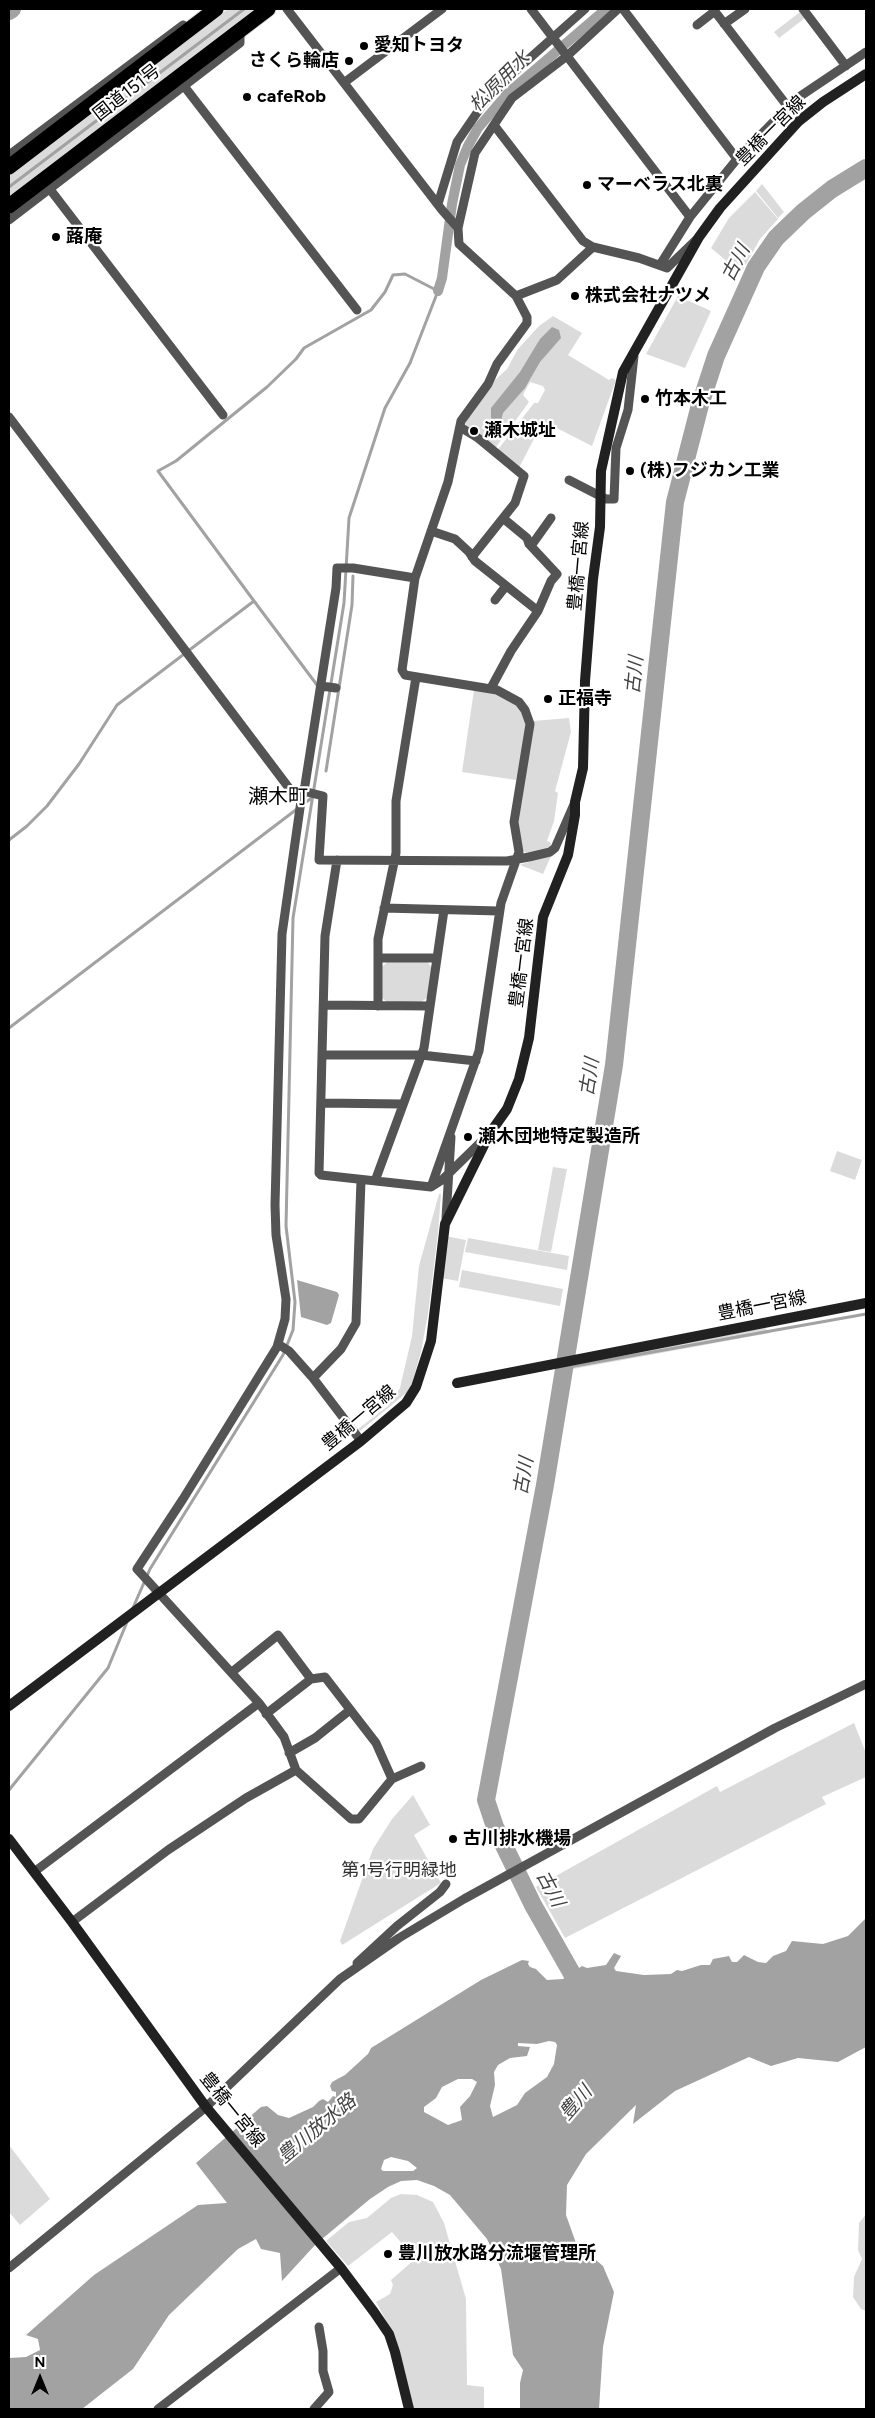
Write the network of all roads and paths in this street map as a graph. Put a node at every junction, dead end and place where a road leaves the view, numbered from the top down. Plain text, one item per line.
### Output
1 (206, 9) edge
2 (216, 9) edge
3 (268, 9) edge
4 (287, 9) edge
5 (442, 9) edge
6 (531, 9) edge
7 (585, 9) edge
8 (618, 9) edge
9 (623, 9) edge
10 (745, 9) edge
11 (803, 9) edge
12 (714, 10) edge
13 (724, 24) junction
14 (697, 25) dead end
15 (240, 30) junction
16 (553, 40) junction
17 (866, 52) edge
18 (566, 55) junction
19 (846, 66) junction
20 (866, 74) edge
21 (346, 82) junction
22 (184, 86) junction
23 (788, 107) junction
24 (494, 125) junction
25 (9, 155) edge
26 (737, 159) junction
27 (9, 167) edge
28 (50, 188) junction
29 (9, 206) edge
30 (440, 207) junction
31 (690, 217) junction
32 (9, 220) edge
33 (457, 227) junction
34 (699, 237) junction
35 (593, 247) junction
36 (660, 265) junction
37 (516, 296) junction
38 (357, 310) dead end
39 (634, 356) junction
40 (223, 415) dead end
41 (9, 417) edge
42 (460, 427) junction
43 (569, 480) dead end
44 (601, 495) junction
45 (551, 518) dead end
46 (504, 519) junction
47 (430, 531) junction
48 (531, 546) junction
49 (472, 557) junction
50 (415, 578) junction
51 (506, 586) junction
52 (495, 600) dead end
53 (538, 611) junction
54 (416, 677) junction
55 (323, 686) junction
56 (336, 688) dead end
57 (491, 688) junction
58 (306, 799) junction
59 (575, 802) junction
60 (517, 859) junction
61 (337, 860) junction
62 (394, 860) junction
63 (384, 908) junction
64 (444, 910) junction
65 (500, 911) junction
66 (378, 958) junction
67 (437, 958) junction
68 (324, 1005) junction
69 (378, 1006) junction
70 (430, 1006) junction
71 (322, 1055) junction
72 (422, 1056) junction
73 (476, 1062) junction
74 (321, 1102) junction
75 (403, 1104) junction
76 (451, 1129) junction
77 (490, 1133) junction
78 (450, 1170) junction
79 (361, 1180) junction
80 (374, 1181) junction
81 (431, 1187) junction
82 (445, 1224) junction
83 (866, 1303) edge
84 (283, 1347) junction
85 (313, 1378) junction
86 (457, 1382) dead end
87 (361, 1441) junction
88 (159, 1593) junction
89 (232, 1672) junction
90 (311, 1678) junction
91 (866, 1684) edge
92 (259, 1703) junction
93 (9, 1706) edge
94 (350, 1710) junction
95 (266, 1714) junction
96 (289, 1753) junction
97 (421, 1766) dead end
98 (296, 1770) junction
99 (392, 1779) junction
100 (9, 1839) edge
101 (34, 1872) junction
102 (446, 1884) dead end
103 (72, 1922) junction
104 (349, 1972) junction
105 (206, 2107) junction
106 (9, 2268) edge
107 (341, 2268) junction
108 (319, 2327) dead end
109 (158, 2409) edge
110 (314, 2409) edge
111 (410, 2409) edge

1 - 25 street
2 - 27 highway, 国道151号
3 - 15 highway, 国道151号
4 - 21 street
5 - 21 street
6 - 16 street
7 - 16 street
8 - 18 street
9 - 26 street
10 - 13 street
11 - 19 street
12 - 13 street
12 - 14 street
13 - 23 street
15 - 22 street
15 - 29 highway, 国道151号
16 - 18 street
16 - 30 street
17 - 19 street
18 - 24 street
18 - 31 street
19 - 23 street
20 - 34 main road, 豊橋一宮線
21 - 30 street
22 - 28 street
22 - 38 street
23 - 26 street
24 - 33 street
24 - 35 street
26 - 31 street
28 - 32 street
28 - 40 street
30 - 33 street
31 - 36 street
33 - 37 street
34 - 36 street
34 - 39 main road, 豊橋一宮線
35 - 36 street
35 - 37 street
37 - 42 street
39 - 44 main road, 豊橋一宮線
39 - 44 street
41 - 58 street
42 - 46 street
42 - 47 street
43 - 44 street
44 - 59 main road, 豊橋一宮線
45 - 48 street
46 - 48 street
46 - 49 street
47 - 49 street
47 - 50 street
48 - 53 street
49 - 51 street
50 - 54 street
50 - 55 street
51 - 52 street
51 - 53 street
53 - 57 street
54 - 57 street
54 - 62 street
55 - 56 street
55 - 58 street
57 - 60 street
58 - 61 street
58 - 84 street
59 - 60 street
59 - 77 main road, 豊橋一宮線
60 - 62 street
60 - 65 street
61 - 62 street
61 - 68 street
62 - 63 street
63 - 64 street
63 - 66 street
64 - 65 street
64 - 67 street
65 - 73 street
66 - 67 street
66 - 69 street
67 - 70 street
68 - 69 street
68 - 71 street
69 - 70 street
70 - 72 street
71 - 72 street
71 - 74 street
72 - 73 street
72 - 75 street
73 - 76 street
74 - 75 street
74 - 79 street
75 - 80 street
76 - 78 street
76 - 81 street
77 - 78 street
77 - 82 main road, 豊橋一宮線
78 - 81 street
78 - 82 street
79 - 80 street
79 - 85 street
80 - 81 street
82 - 87 main road, 豊橋一宮線
83 - 86 main road, 豊橋一宮線
84 - 85 street
84 - 88 street
85 - 87 street
87 - 88 main road, 豊橋一宮線
88 - 89 street
88 - 93 main road, 豊橋一宮線
89 - 90 street
89 - 92 street
90 - 94 street
90 - 95 street
91 - 104 street
92 - 95 street
92 - 101 street
94 - 96 street
94 - 99 street
95 - 96 street
96 - 98 street
97 - 99 street
98 - 99 street
98 - 103 street
100 - 101 main road, 豊橋一宮線
101 - 103 main road, 豊橋一宮線
102 - 104 street
103 - 105 main road, 豊橋一宮線
104 - 105 street
105 - 106 street
105 - 107 main road, 豊橋一宮線
107 - 109 street
107 - 111 main road, 豊橋一宮線
108 - 110 street

